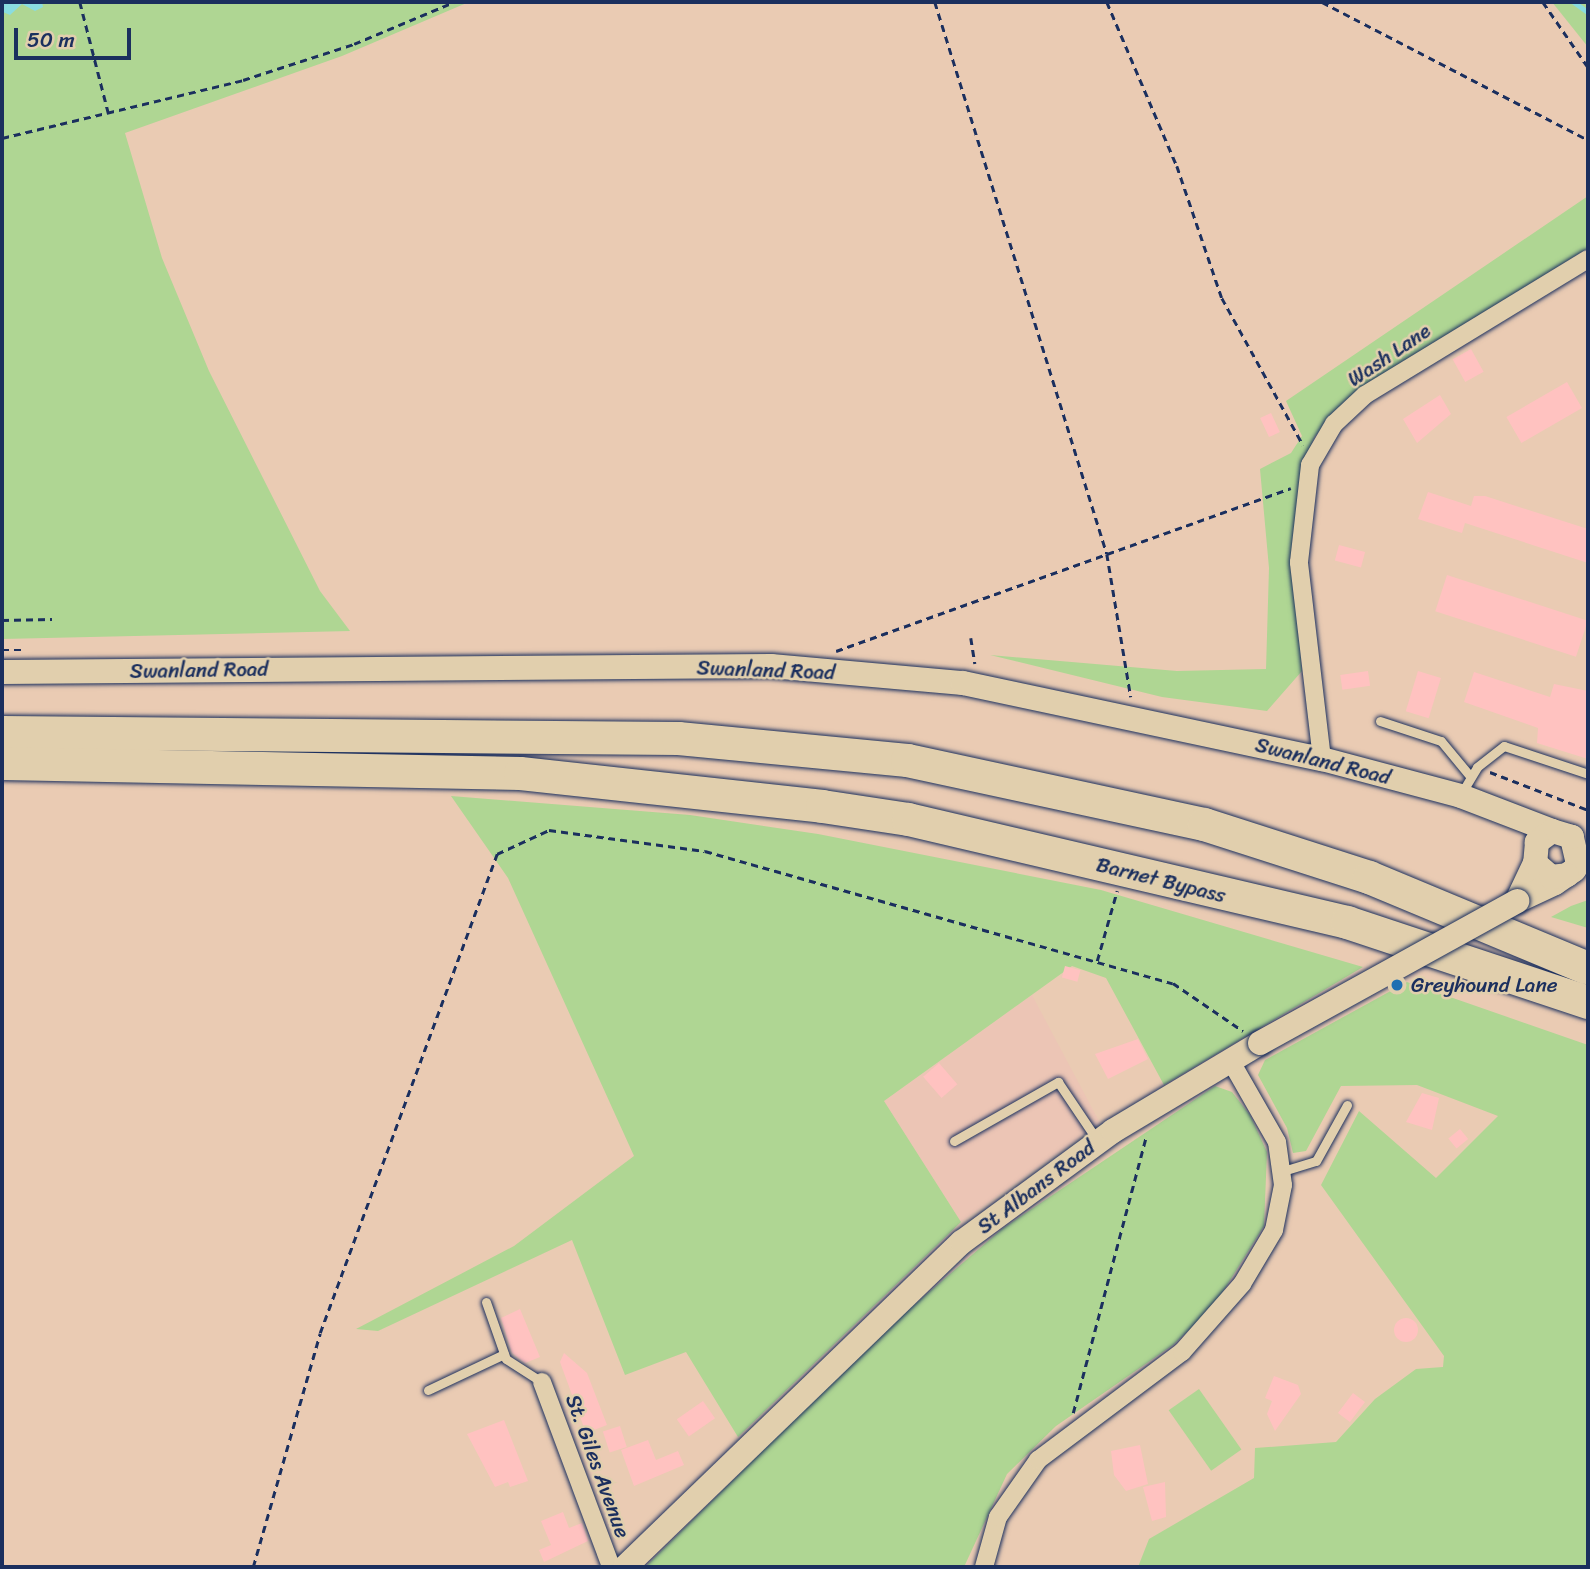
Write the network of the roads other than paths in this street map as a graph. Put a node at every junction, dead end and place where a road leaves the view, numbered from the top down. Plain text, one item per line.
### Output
1 (1588, 259) edge
2 (2, 672) edge
3 (1380, 721) dead end
4 (2, 732) edge
5 (1322, 759) junction
6 (2, 762) edge
7 (1588, 774) edge
8 (1465, 786) junction
9 (1557, 842) edge
10 (1576, 872) edge
11 (1369, 877) junction
12 (1217, 895) junction
13 (1517, 901) junction
14 (1588, 945) edge
15 (1588, 968) edge
16 (1588, 1002) edge
17 (1588, 1027) edge
18 (1230, 1060) junction
19 (1347, 1105) dead end
20 (954, 1141) dead end
21 (1097, 1141) junction
22 (1283, 1171) junction
23 (486, 1302) dead end
24 (504, 1354) junction
25 (542, 1381) joint
26 (428, 1390) dead end
27 (611, 1567) edge
28 (625, 1567) edge
29 (984, 1567) edge

1 - 5 street, Wash Lane
2 - 5 street, Swanland Road
3 - 8 lane
4 - 11 highway
5 - 8 street, Swanland Road
6 - 12 highway, Barnet Bypass
7 - 8 lane
8 - 9 street, Swanland Road
9 - 10 street
9 - 10 street
9 - 13 street
10 - 13 street, St Albans Road
11 - 14 highway
11 - 15 highway
12 - 16 highway, Barnet Bypass
12 - 17 highway
13 - 18 street, St Albans Road, bridge
18 - 21 street, St Albans Road
18 - 22 street
19 - 22 lane
20 - 21 lane
21 - 28 street, St Albans Road
22 - 29 street
23 - 24 lane
24 - 25 lane
24 - 26 lane
25 - 27 street, St. Giles Avenue

